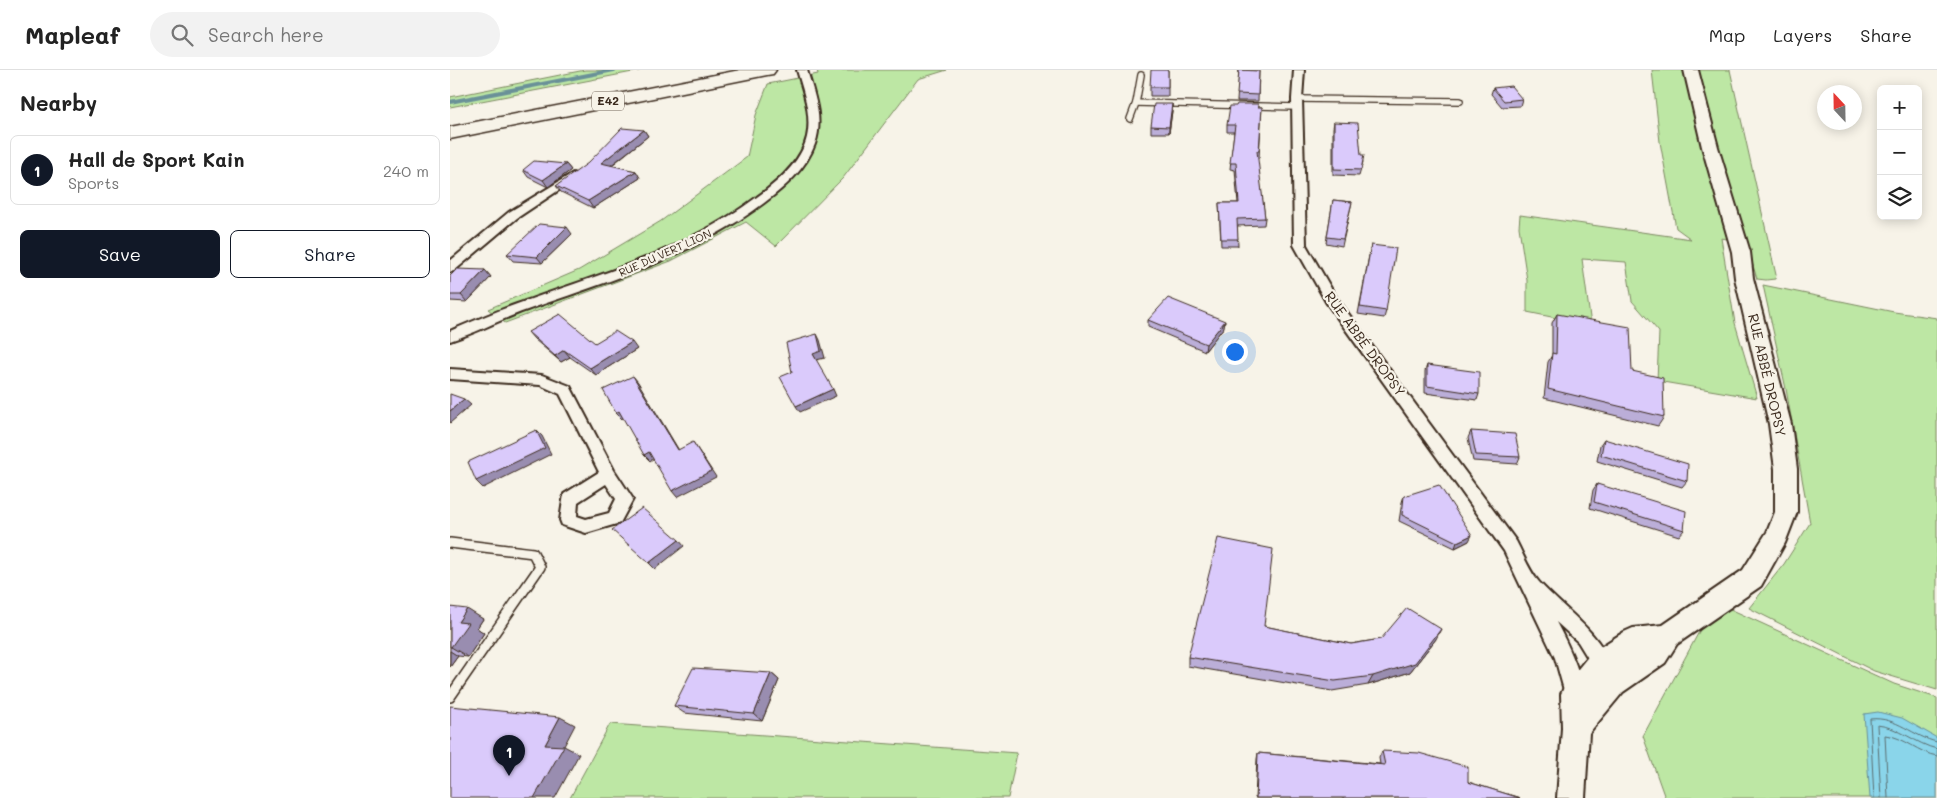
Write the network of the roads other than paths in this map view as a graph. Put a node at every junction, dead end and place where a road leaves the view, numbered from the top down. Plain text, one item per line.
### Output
1 (687, 70) edge
2 (767, 70) edge
3 (802, 70) edge
4 (1298, 70) edge
5 (1691, 70) edge
6 (1141, 75) dead end
7 (1460, 101) dead end
8 (1136, 103) junction
9 (1297, 103) junction
10 (450, 116) edge
11 (1130, 119) dead end
12 (450, 133) edge
13 (580, 171) edge
14 (450, 268) edge
15 (450, 336) edge
16 (450, 374) edge
17 (608, 474) dead end
18 (450, 542) edge
19 (1532, 586) junction
20 (1607, 673) junction
21 (1574, 694) junction
22 (450, 697) edge
23 (1576, 728) junction
24 (1571, 798) edge

1 - 10 highway, E42
2 - 12 highway, E42
3 - 15 street, RUE DU VERT LION
4 - 9 street, RUE ABBÉ DROPSY
5 - 20 street, RUE ABBÉ DROPSY
6 - 8 lane
7 - 9 lane
8 - 9 lane
8 - 11 lane
9 - 19 street, RUE ABBÉ DROPSY
13 - 14 street
16 - 17 street
18 - 22 lane
19 - 20 street, RUE ABBÉ DROPSY
19 - 21 street, RUE ABBÉ DROPSY
20 - 21 street, RUE ABBÉ DROPSY
20 - 23 street, RUE ABBÉ DROPSY
21 - 23 street, RUE ABBÉ DROPSY
23 - 24 street, RUE ABBÉ DROPSY

